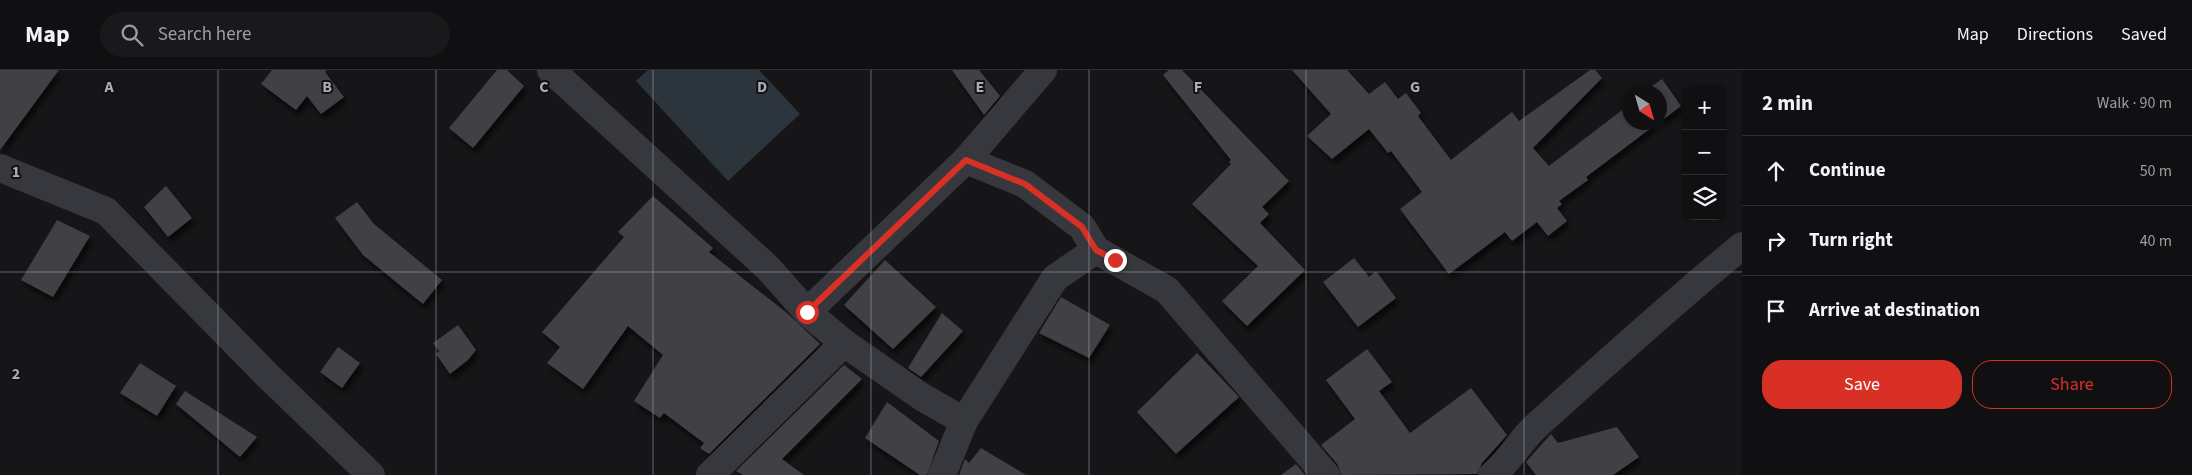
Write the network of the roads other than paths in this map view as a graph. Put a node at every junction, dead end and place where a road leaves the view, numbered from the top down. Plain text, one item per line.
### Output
1 (551, 70) edge
2 (1043, 70) edge
3 (966, 160) junction
4 (0, 168) edge
5 (1742, 246) edge
6 (1096, 250) junction
7 (807, 312) junction
8 (844, 342) junction
9 (964, 421) junction
10 (370, 475) edge
11 (710, 475) edge
12 (942, 475) edge
13 (1326, 475) edge
14 (1492, 475) edge

1 - 7 street
2 - 3 street
3 - 6 street
3 - 7 street
4 - 10 street
5 - 14 street
6 - 9 street
6 - 13 street
7 - 8 street
8 - 9 street
8 - 11 street
9 - 12 street

